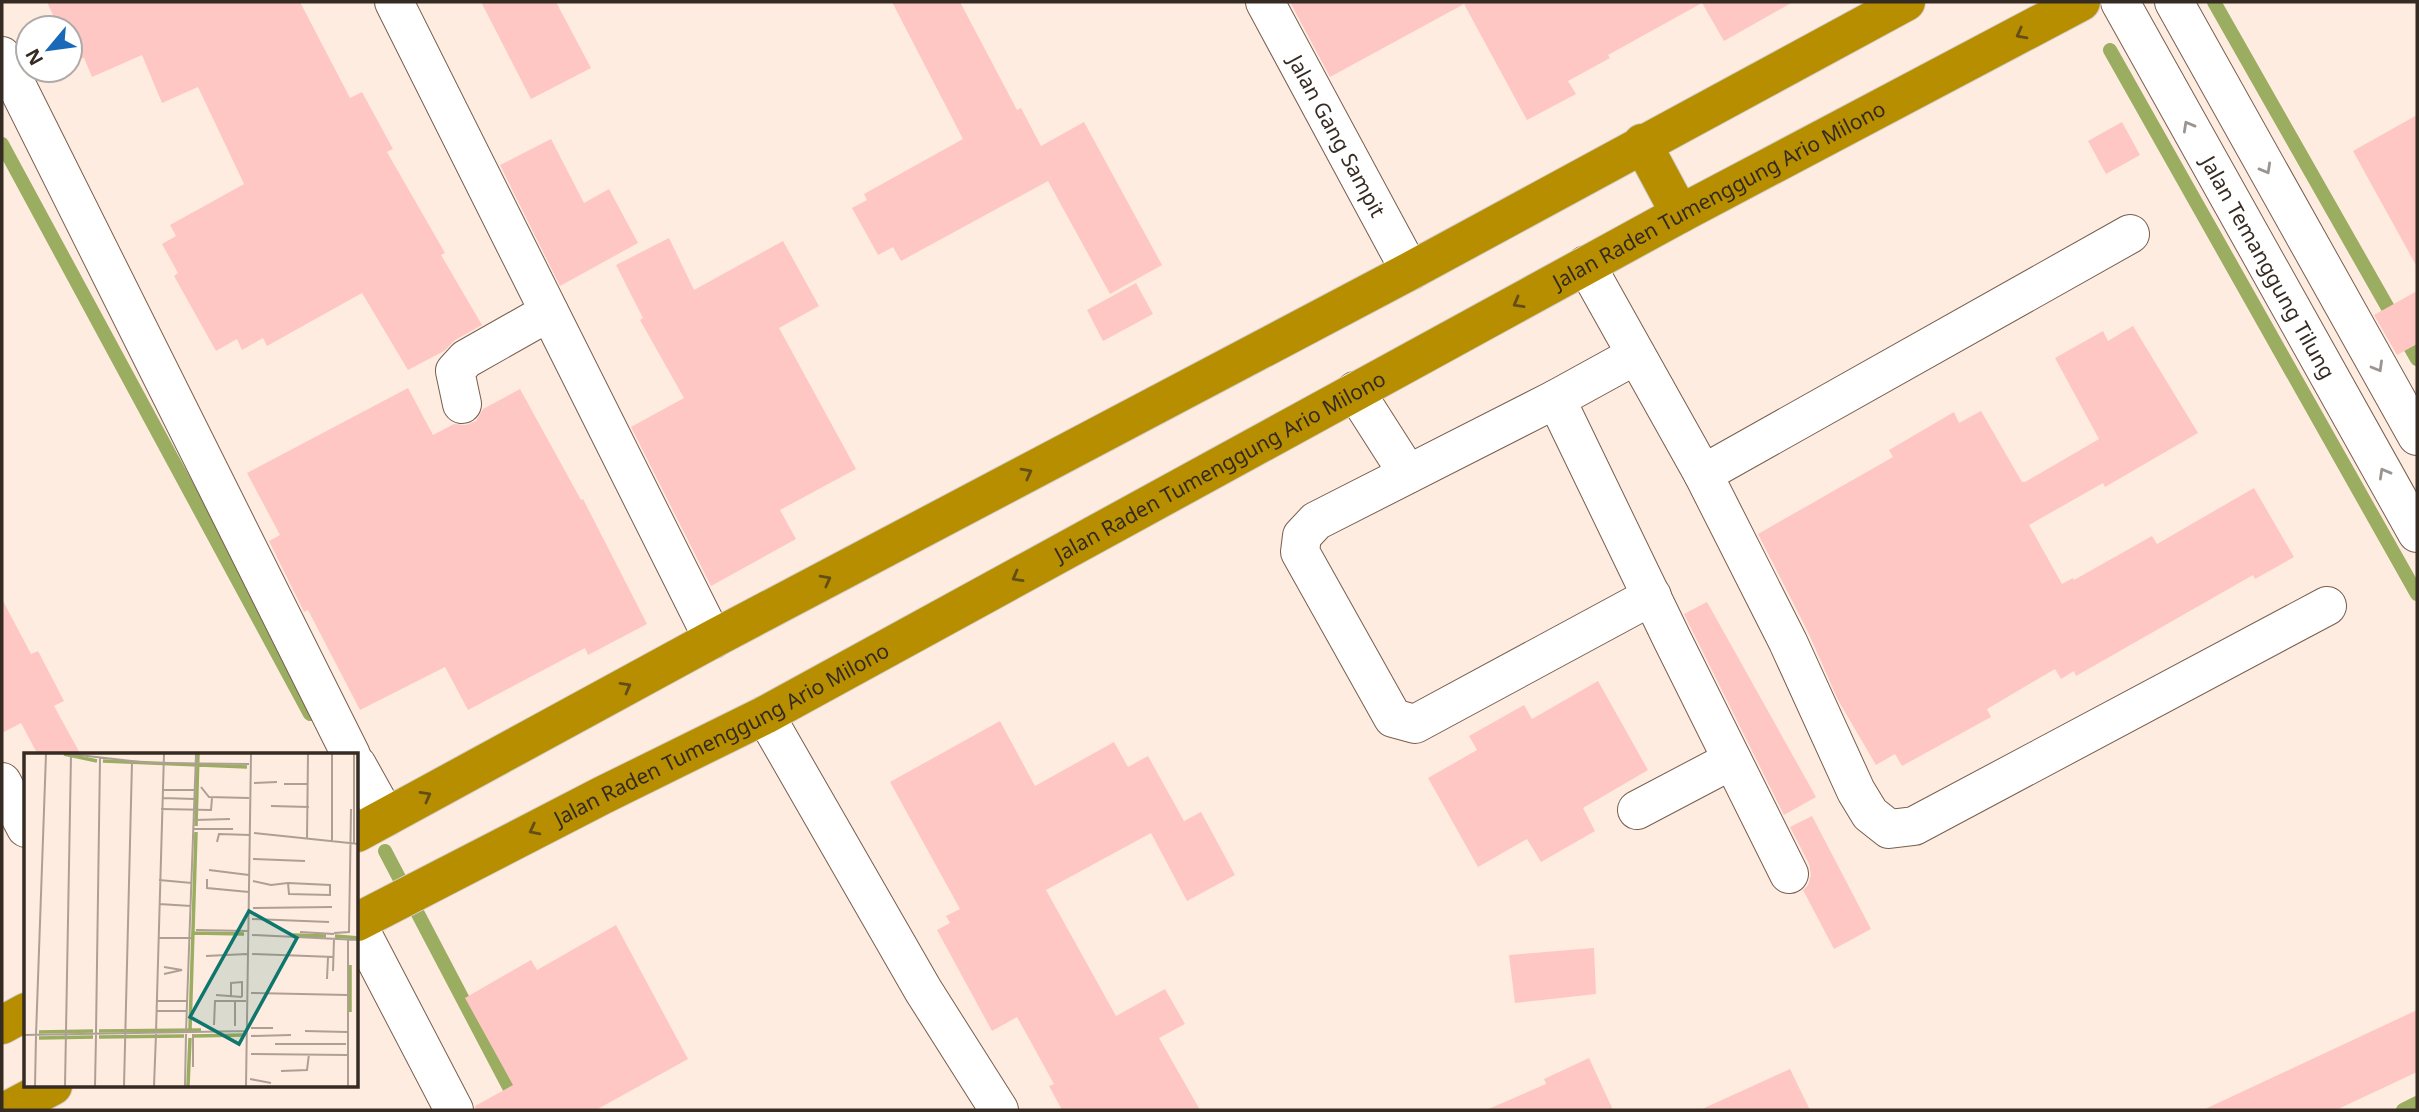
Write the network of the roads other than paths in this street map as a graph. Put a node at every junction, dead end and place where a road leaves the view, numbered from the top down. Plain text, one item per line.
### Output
1 (394, 2) edge
2 (1265, 2) edge
3 (1906, 2) edge
4 (2081, 2) edge
5 (2120, 2) edge
6 (2174, 2) edge
7 (2, 56) edge
8 (1642, 143) junction
9 (1680, 214) junction
10 (2130, 234) dead end
11 (1586, 265) junction
12 (1410, 271) junction
13 (549, 312) junction
14 (1636, 355) junction
15 (1355, 391) junction
16 (1556, 399) junction
17 (462, 404) dead end
18 (2417, 436) edge
19 (1408, 474) junction
20 (1703, 474) junction
21 (2417, 533) edge
22 (1652, 596) junction
23 (2327, 606) dead end
24 (713, 639) junction
25 (765, 715) junction
26 (350, 753) edge
27 (1732, 760) junction
28 (359, 774) edge
29 (2, 782) edge
30 (1637, 810) dead end
31 (24, 824) edge
32 (370, 826) edge
33 (1789, 874) dead end
34 (359, 921) edge
35 (359, 924) edge
36 (24, 1013) edge
37 (2, 1025) edge
38 (50, 1088) edge
39 (8, 1110) edge
40 (454, 1110) edge
41 (999, 1110) edge

1 - 13 street
2 - 12 street, Jalan Gang Sampit
3 - 8 highway
4 -> 9 highway, Jalan Raden Tumenggung Ario Milono
21 -> 5 street, Jalan Temanggung Tilung
6 -> 18 street
7 - 26 street
8 - 9 highway
8 - 12 highway
9 - 11 highway, Jalan Raden Tumenggung Ario Milono
10 - 20 street
11 - 14 street
11 -> 15 highway, Jalan Raden Tumenggung Ario Milono
24 -> 12 highway
13 - 17 street
13 - 24 street
14 - 16 street
14 - 20 street
15 - 19 street
15 -> 25 highway, Jalan Raden Tumenggung Ario Milono
16 - 19 street
16 - 22 street
19 - 22 street
20 - 23 street
22 - 27 street
32 -> 24 highway
25 -> 34 highway, Jalan Raden Tumenggung Ario Milono
25 - 41 street
27 - 30 street
27 - 33 street
28 - 32 street
29 - 31 street
35 - 40 street
36 - 37 highway
38 - 39 highway

